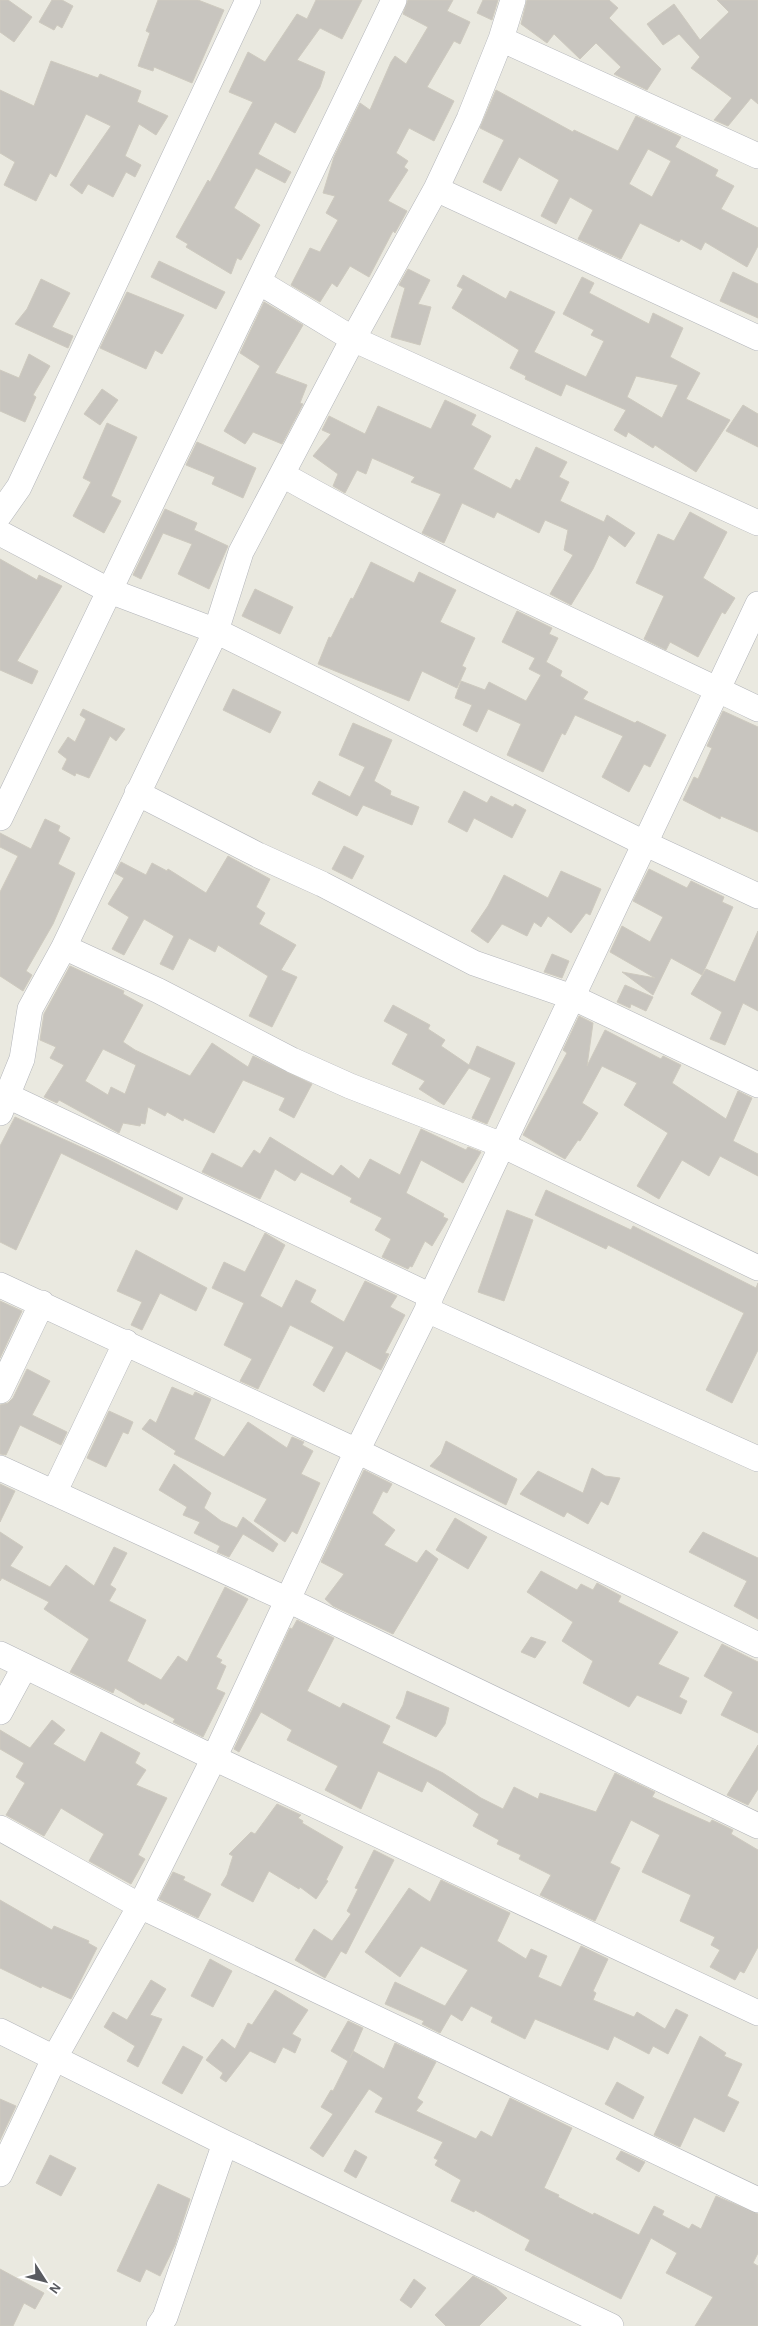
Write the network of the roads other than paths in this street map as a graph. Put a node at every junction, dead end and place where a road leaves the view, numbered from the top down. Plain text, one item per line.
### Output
1 (248, 0) edge
2 (394, 0) edge
3 (513, 0) edge
4 (501, 39) junction
5 (758, 156) edge
6 (436, 189) junction
7 (259, 282) junction
8 (758, 338) edge
9 (353, 339) junction
10 (283, 475) junction
11 (9, 485) edge
12 (0, 514) edge
13 (758, 523) edge
14 (0, 533) edge
15 (110, 591) junction
16 (758, 604) edge
17 (216, 631) junction
18 (717, 689) junction
19 (758, 709) edge
20 (137, 793) junction
21 (0, 818) edge
22 (646, 844) junction
23 (758, 896) edge
24 (64, 947) junction
25 (572, 997) junction
26 (758, 1086) edge
27 (4, 1105) edge
28 (502, 1145) junction
29 (758, 1268) edge
30 (0, 1285) edge
31 (42, 1303) junction
32 (429, 1303) junction
33 (126, 1342) junction
34 (0, 1391) edge
35 (357, 1451) junction
36 (758, 1459) edge
37 (0, 1468) edge
38 (54, 1493) junction
39 (288, 1600) junction
40 (758, 1645) edge
41 (0, 1654) edge
42 (25, 1666) junction
43 (0, 1712) edge
44 (214, 1758) junction
45 (758, 1826) edge
46 (0, 1828) edge
47 (140, 1906) junction
48 (758, 2013) edge
49 (0, 2030) edge
50 (55, 2057) junction
51 (225, 2144) junction
52 (0, 2174) edge
53 (758, 2200) edge
54 (159, 2326) edge
55 (611, 2326) edge

1 - 11 street
2 - 7 street
3 - 4 street
4 - 5 street
4 - 6 street
6 - 8 street
6 - 9 street
7 - 9 street
7 - 15 street
9 - 10 street
9 - 13 street
10 - 17 street
10 - 18 street
11 - 12 street
14 - 15 street
15 - 17 street
15 - 21 street
16 - 18 street
17 - 20 street
17 - 22 street
18 - 19 street
18 - 22 street
20 - 24 street
20 - 25 street
22 - 23 street
22 - 25 street
24 - 27 street
24 - 28 street
25 - 26 street
25 - 28 street
27 - 32 street
28 - 29 street
28 - 32 street
30 - 31 street
31 - 33 street
31 - 34 street
32 - 35 street
32 - 36 street
33 - 35 street
33 - 38 street
35 - 39 street
35 - 40 street
37 - 38 street
38 - 39 street
39 - 44 street
39 - 45 street
41 - 42 street
42 - 43 street
42 - 44 street
44 - 47 street
44 - 48 street
46 - 47 street
47 - 50 street
47 - 53 street
49 - 50 street
50 - 51 street
50 - 52 street
51 - 54 street
51 - 55 street

